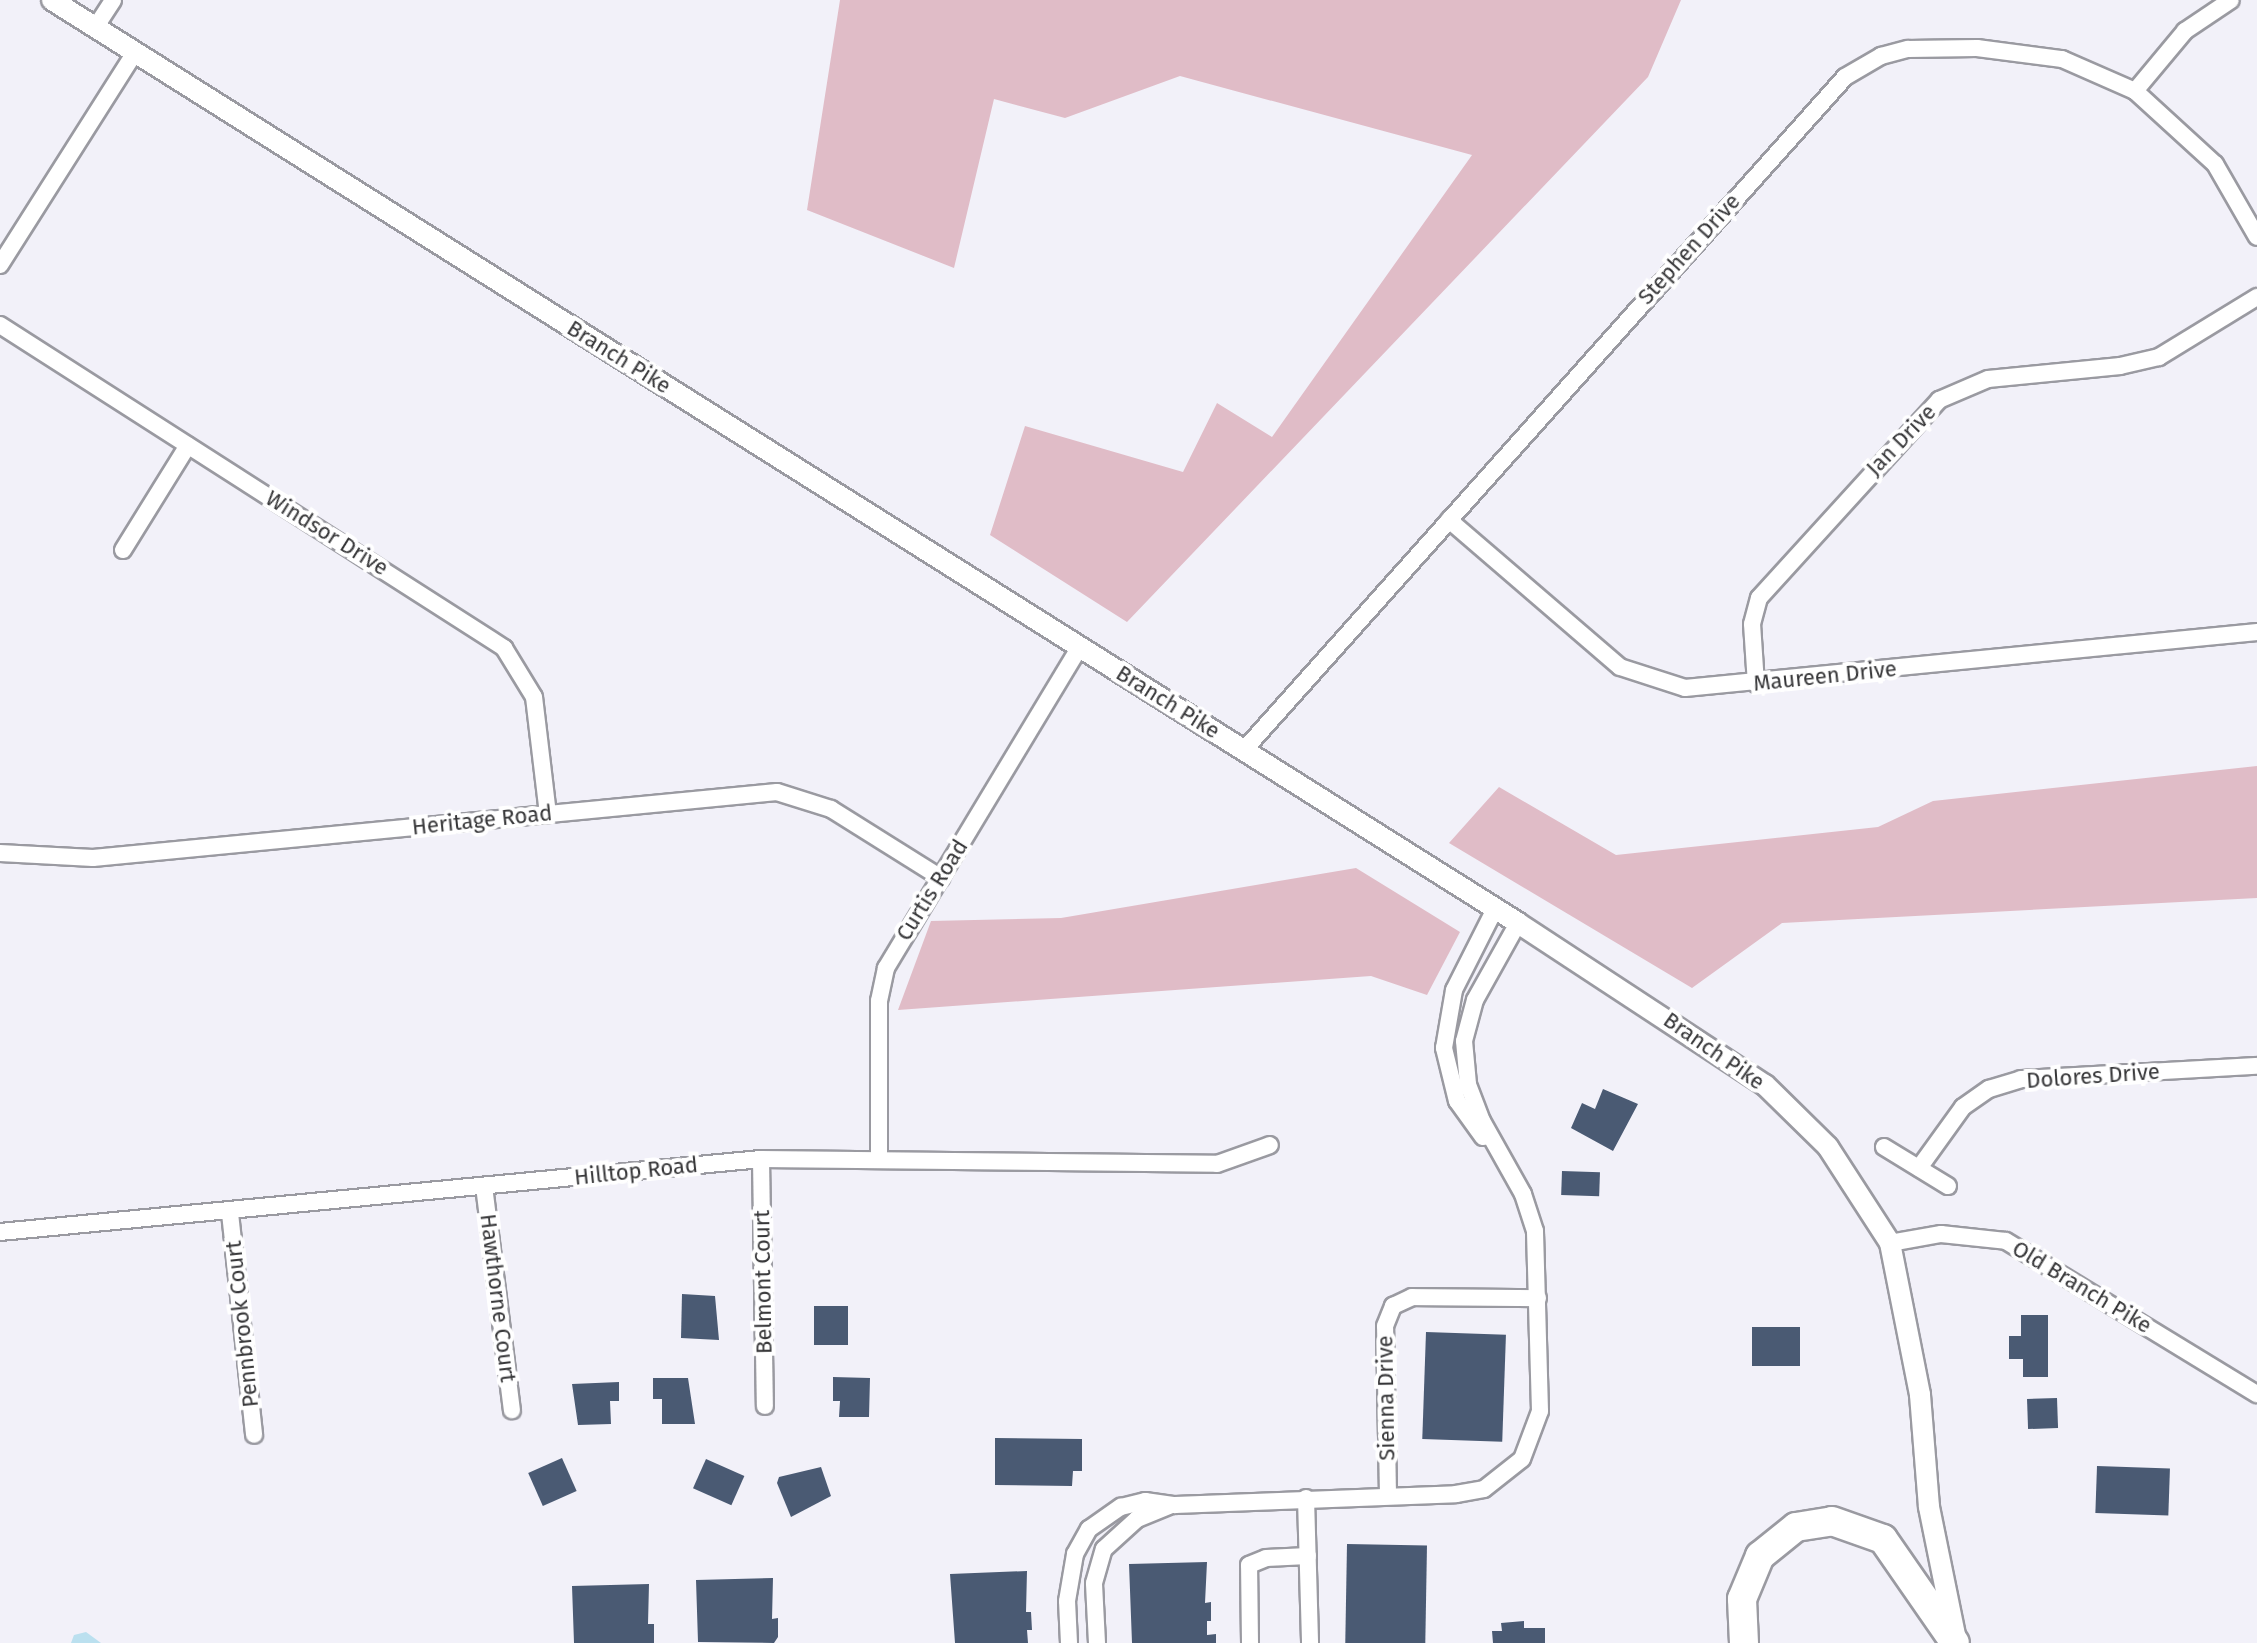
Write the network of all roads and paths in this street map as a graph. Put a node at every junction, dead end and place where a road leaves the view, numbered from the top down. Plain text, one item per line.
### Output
1 (52, 0) edge
2 (113, 0) edge
3 (2231, 0) edge
4 (95, 28) junction
5 (135, 52) junction
6 (2135, 91) junction
7 (2257, 237) edge
8 (0, 265) edge
9 (2257, 297) edge
10 (0, 325) edge
11 (188, 445) junction
12 (1449, 520) junction
13 (123, 550) dead end
14 (2257, 632) edge
15 (1080, 647) junction
16 (1756, 684) junction
17 (1244, 750) junction
18 (548, 814) junction
19 (0, 853) edge
20 (941, 878) junction
21 (1495, 909) junction
22 (1518, 923) junction
23 (2257, 1066) edge
24 (1270, 1145) dead end
25 (1884, 1147) dead end
26 (1495, 1150) junction
27 (761, 1159) junction
28 (879, 1160) junction
29 (1919, 1168) junction
30 (484, 1186) junction
31 (1948, 1186) dead end
32 (230, 1213) junction
33 (0, 1232) edge
34 (1890, 1243) junction
35 (1538, 1298) junction
36 (2257, 1394) edge
37 (765, 1406) dead end
38 (512, 1410) dead end
39 (254, 1435) dead end
40 (1388, 1495) junction
41 (1306, 1498) junction
42 (1175, 1505) junction
43 (1308, 1556) junction
44 (1069, 1643) edge
45 (1097, 1643) edge
46 (1250, 1643) edge
47 (1310, 1643) edge
48 (1744, 1643) edge
49 (1956, 1643) edge

1 - 4 street, Branch Pike
2 - 4 street
3 - 6 street
4 - 5 street, Branch Pike
5 - 8 street
5 - 15 street, Branch Pike
6 - 7 street, Stephen Drive
6 - 12 street, Stephen Drive
9 - 16 street, Jan Drive
10 - 11 street, Windsor Drive
11 - 13 street
11 - 18 street, Windsor Drive
12 - 16 street, Maureen Drive
12 - 17 street, Stephen Drive
14 - 16 street, Maureen Drive
15 - 17 street, Branch Pike
15 - 20 street, Curtis Road
17 - 21 street, Branch Pike
18 - 19 street, Heritage Road
18 - 20 street, Heritage Road
20 - 28 street, Curtis Road
21 - 22 street, Branch Pike
21 - 26 street
22 - 26 street
22 - 34 street, Branch Pike
23 - 29 street, Dolores Drive
24 - 28 street, Hilltop Road
25 - 29 street
26 - 35 street
27 - 28 street, Hilltop Road
27 - 30 street, Hilltop Road
27 - 37 street, Belmont Court
29 - 31 street
30 - 32 street, Hilltop Road
30 - 38 street, Hawthorne Court
32 - 33 street, Hilltop Road
32 - 39 street, Pennbrook Court
34 - 36 street, Old Branch Pike
34 - 49 street, Branch Pike
35 - 40 street
35 - 40 street, Sienna Drive
40 - 41 street
41 - 42 street
41 - 43 street
42 - 44 street
42 - 45 street
43 - 46 street
43 - 47 street
48 - 49 highway

